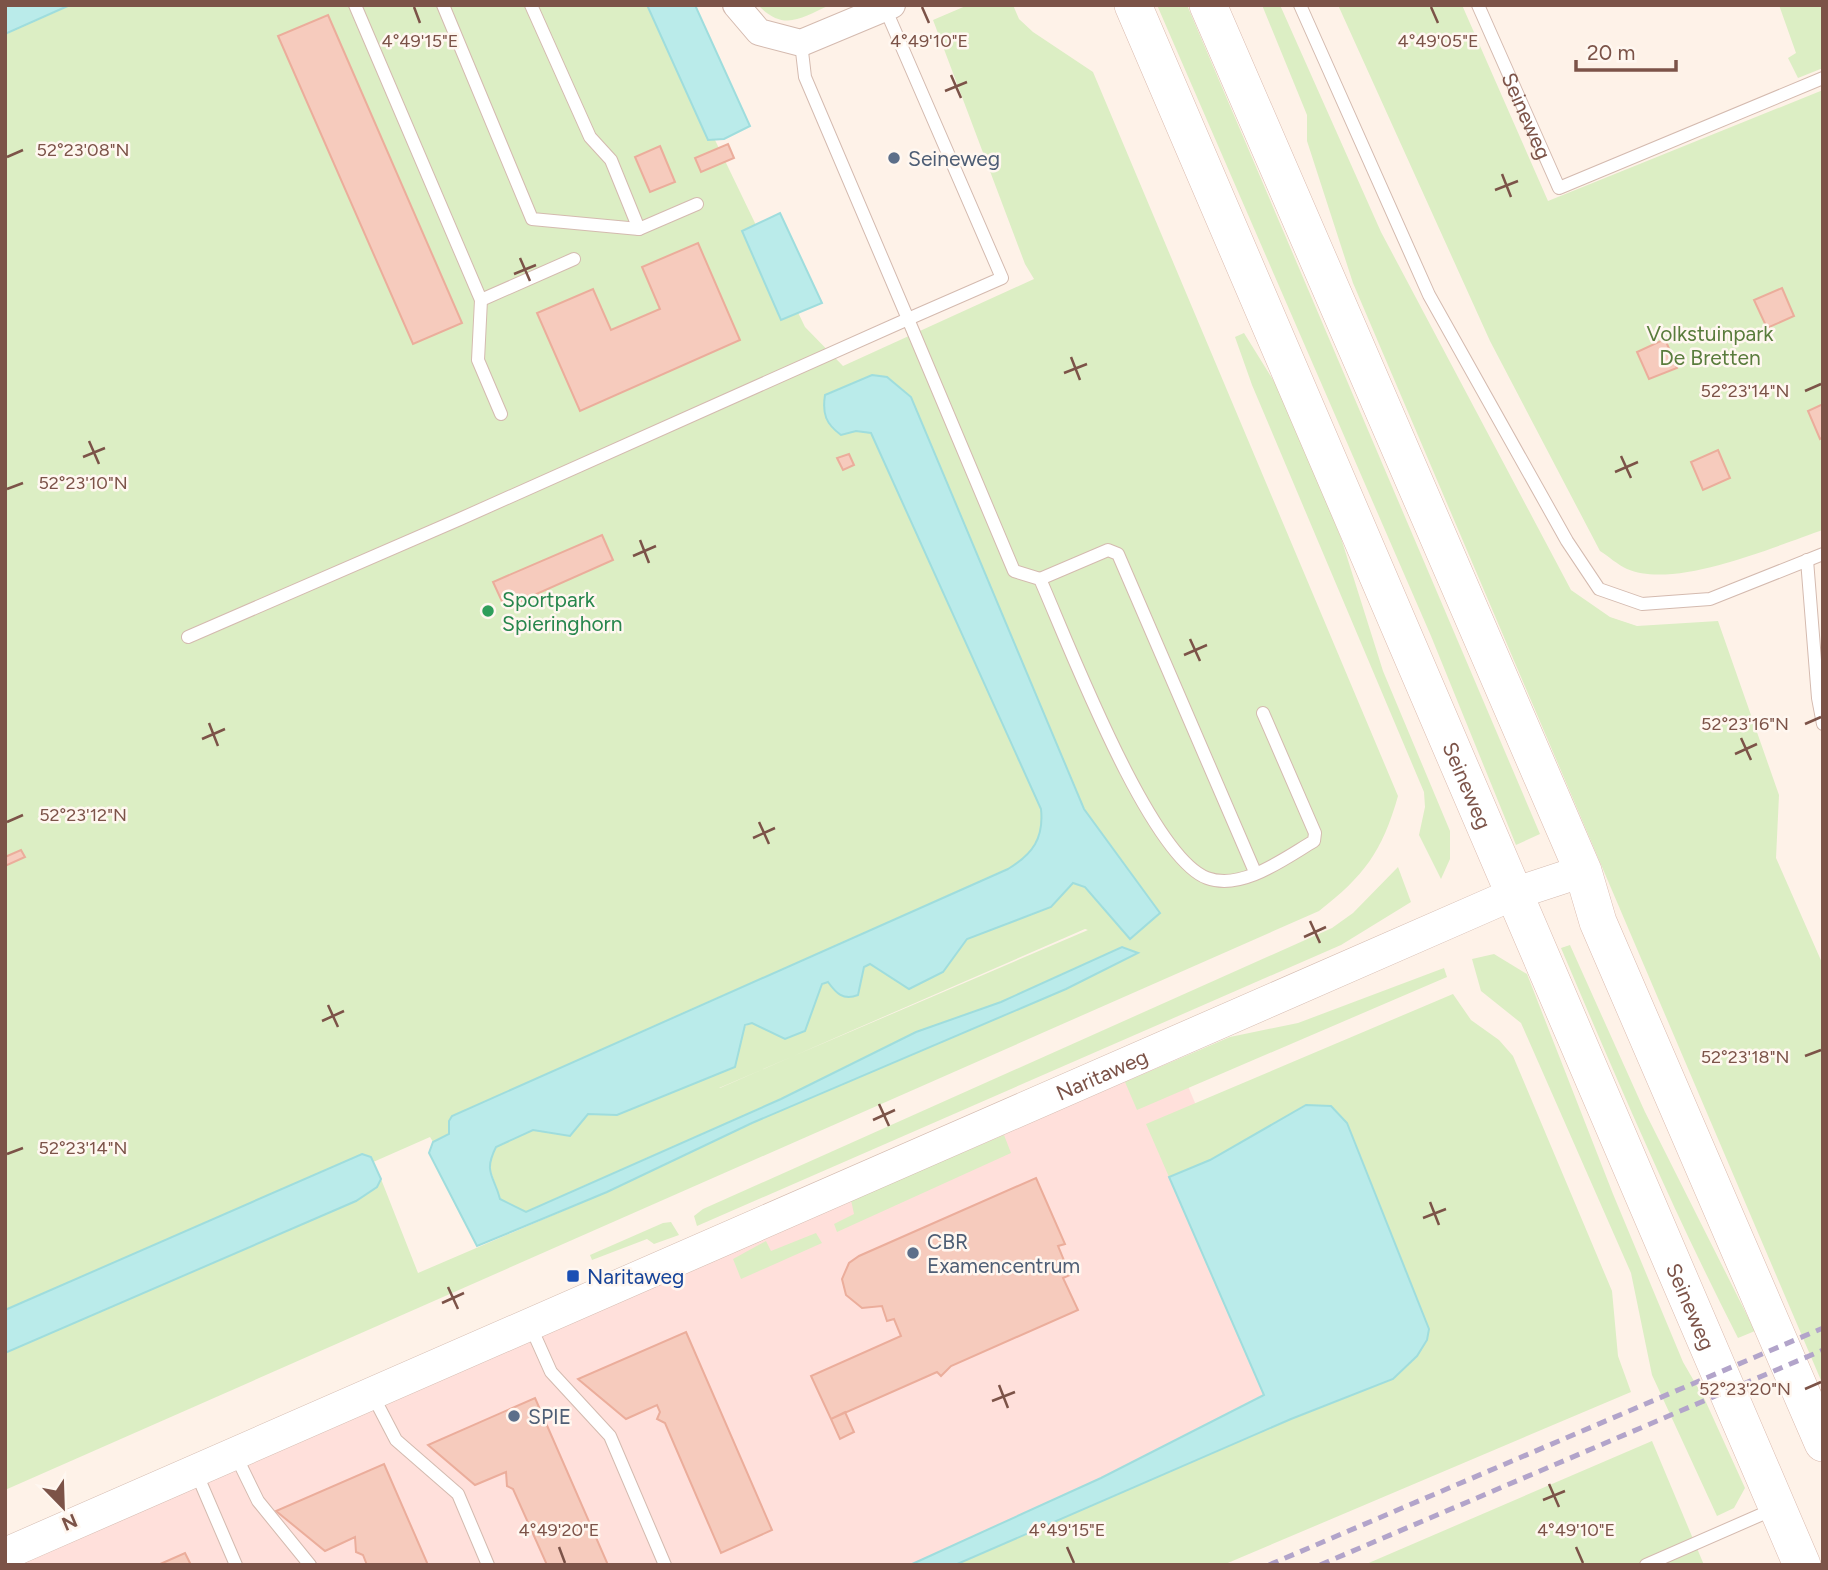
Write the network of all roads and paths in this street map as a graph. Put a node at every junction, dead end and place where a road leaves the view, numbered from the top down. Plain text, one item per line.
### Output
1 (355, 5) edge
2 (443, 5) edge
3 (531, 5) edge
4 (736, 5) edge
5 (1133, 5) edge
6 (1208, 5) edge
7 (1300, 5) edge
8 (1478, 5) edge
9 (889, 7) edge
10 (801, 43) junction
11 (1823, 78) edge
12 (697, 204) dead end
13 (639, 229) junction
14 (574, 259) dead end
15 (481, 300) junction
16 (908, 319) junction
17 (501, 414) dead end
18 (1823, 554) edge
19 (1807, 560) junction
20 (1040, 579) junction
21 (188, 636) dead end
22 (1263, 713) dead end
23 (1823, 724) edge
24 (1583, 871) junction
25 (1255, 872) junction
26 (1516, 893) junction
27 (530, 1325) junction
28 (372, 1393) junction
29 (1823, 1443) edge
30 (235, 1453) junction
31 (195, 1471) junction
32 (1778, 1508) junction
33 (5, 1554) edge
34 (236, 1565) edge
35 (310, 1565) edge
36 (488, 1565) edge
37 (665, 1565) edge
38 (1646, 1565) edge
39 (1802, 1565) edge

1 - 15 lane
2 - 13 lane
3 - 13 lane
4 - 10 street
5 - 26 main road, Seineweg
6 - 24 main road
7 - 19 lane
8 - 11 lane, Seineweg
9 - 10 street
9 - 16 lane
10 - 16 lane
12 - 13 lane
14 - 15 lane
15 - 17 lane
16 - 20 lane
16 - 21 lane
18 - 19 lane
19 - 23 lane
20 - 25 lane
20 - 25 lane
22 - 25 lane
24 - 26 street, Naritaweg
24 - 29 main road
26 - 27 street, Naritaweg
26 - 32 main road, Seineweg
27 - 28 street, Naritaweg
27 - 37 lane
28 - 30 street, Naritaweg
28 - 36 lane
30 - 31 street, Naritaweg
30 - 35 lane
31 - 33 street, Naritaweg
31 - 34 lane
32 - 38 lane
32 - 39 main road, Seineweg

